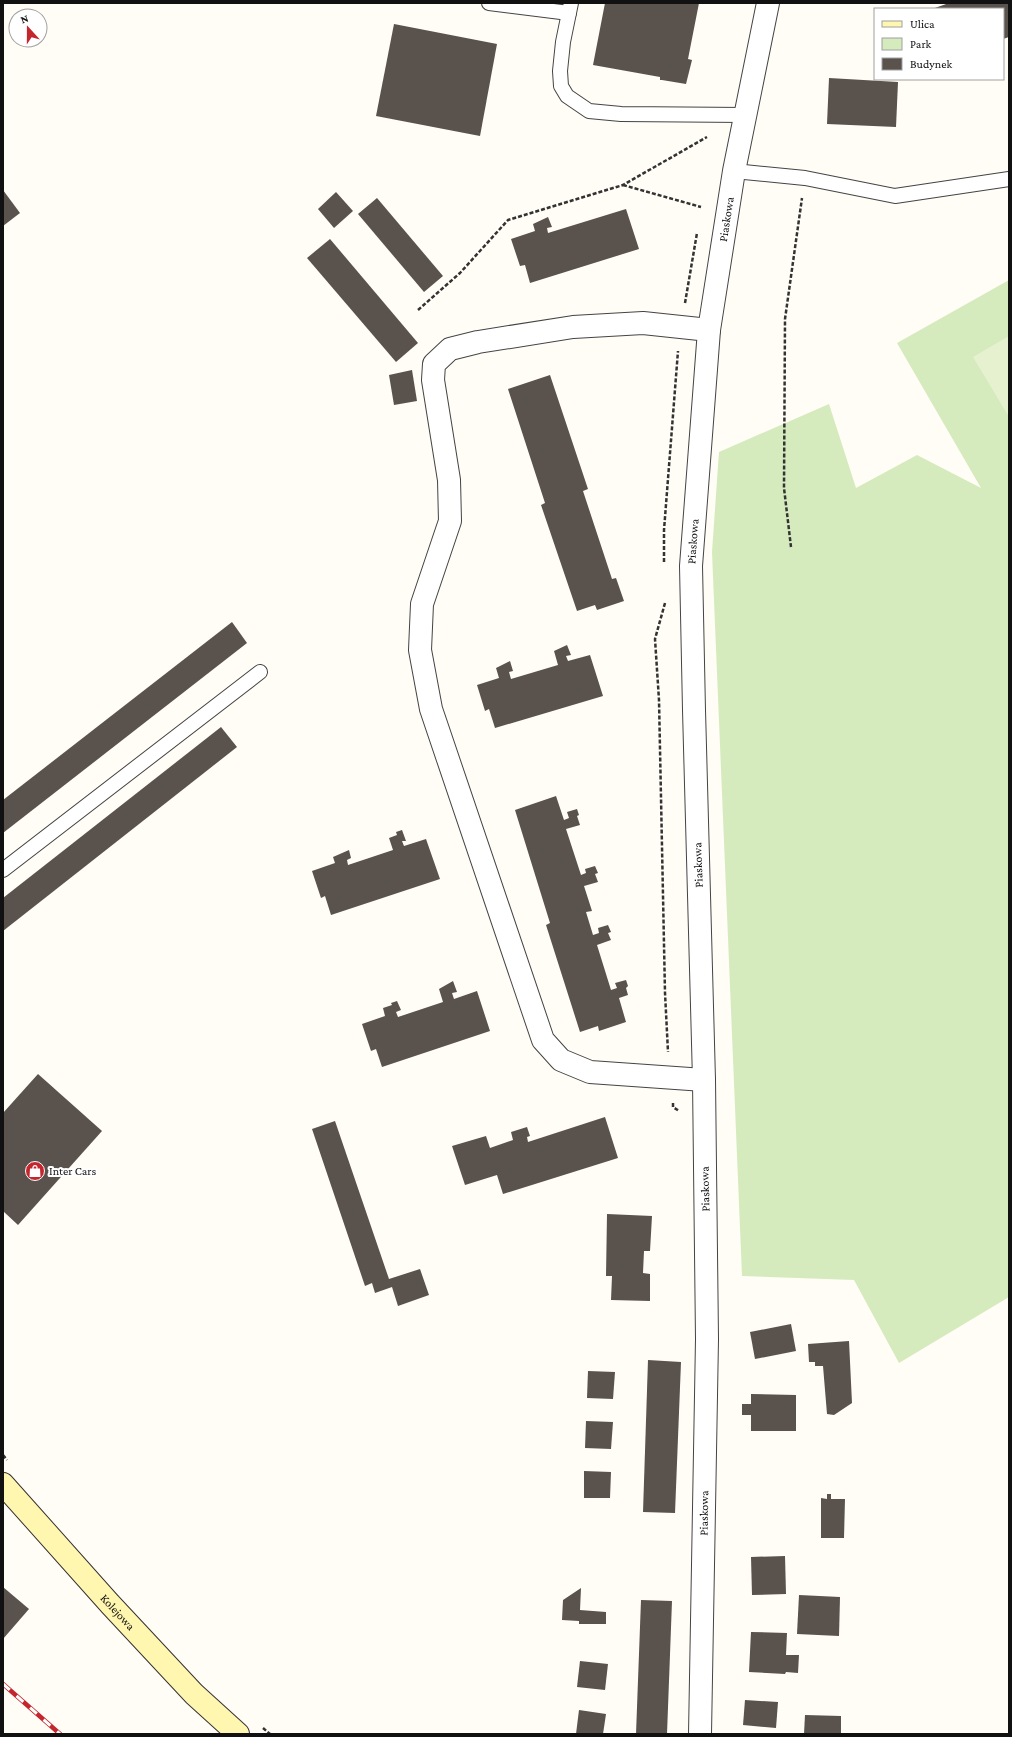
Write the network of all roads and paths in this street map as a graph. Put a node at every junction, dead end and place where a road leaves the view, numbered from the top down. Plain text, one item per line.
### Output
1 (489, 3) edge
2 (768, 3) edge
3 (570, 8) edge
4 (745, 115) junction
5 (708, 136) dead end
6 (734, 171) junction
7 (805, 178) junction
8 (1009, 179) edge
9 (623, 184) junction
10 (701, 207) dead end
11 (418, 310) dead end
12 (709, 330) junction
13 (791, 546) dead end
14 (260, 672) dead end
15 (3, 870) edge
16 (704, 1080) junction
17 (3, 1484) edge
18 (238, 1734) edge
19 (700, 1734) edge

1 - 3 lane
2 - 4 street, Piaskowa
3 - 4 lane
4 - 6 street, Piaskowa
5 - 9 path
6 - 7 lane
6 - 12 street, Piaskowa
7 - 8 lane
7 - 13 path
9 - 10 path
9 - 11 path
12 - 16 street, Piaskowa
12 - 16 street
14 - 15 lane
16 - 19 street, Piaskowa
17 - 18 street, Kolejowa

